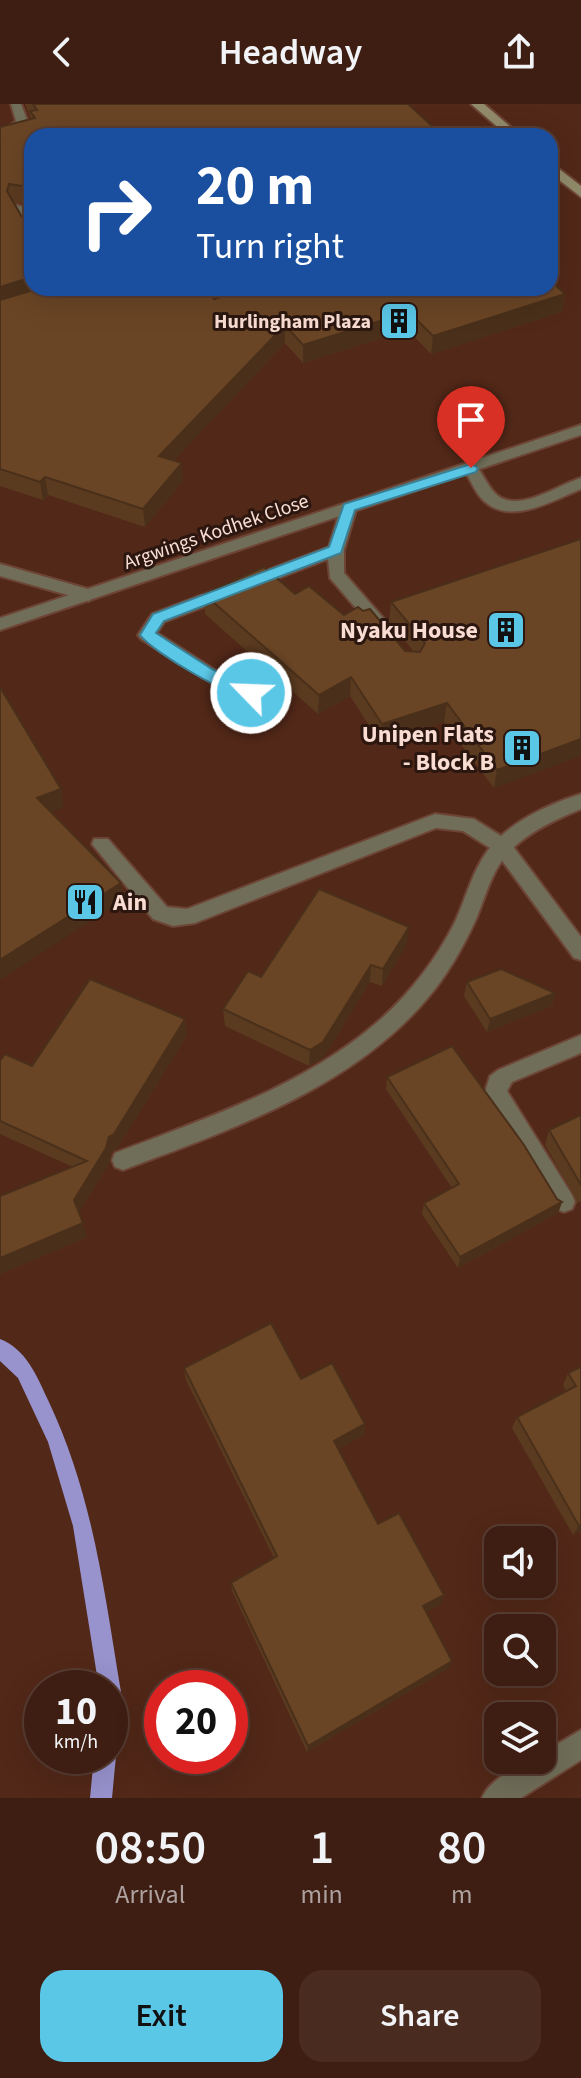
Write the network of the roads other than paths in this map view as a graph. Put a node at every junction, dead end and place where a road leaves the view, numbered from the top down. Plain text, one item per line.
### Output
1 (477, 104) edge
2 (16, 106) edge
3 (506, 128) edge
4 (0, 132) edge
5 (558, 173) edge
6 (581, 193) edge
7 (18, 207) edge
8 (24, 217) edge
9 (581, 430) edge
10 (471, 468) junction
11 (581, 483) edge
12 (349, 507) junction
13 (336, 550) junction
14 (0, 570) edge
15 (89, 595) junction
16 (0, 624) edge
17 (393, 641) edge
18 (251, 693) dead end
19 (581, 801) edge
20 (101, 844) dead end
21 (502, 846) junction
22 (581, 952) edge
23 (581, 1044) edge
24 (123, 1160) dead end
25 (564, 1202) edge
26 (581, 1744) edge
27 (496, 1798) edge

1 - 3 main road
2 - 4 street
5 - 6 main road
7 - 8 street
9 - 10 street, Argwings Kodhek Close
10 - 11 street
10 - 12 street, Argwings Kodhek Close
12 - 13 street
12 - 15 street, Argwings Kodhek Close
13 - 17 street
13 - 18 street
14 - 15 street
15 - 16 street, Argwings Kodhek Close
19 - 21 street
20 - 21 street
21 - 22 street
21 - 24 street
23 - 25 street
26 - 27 street

